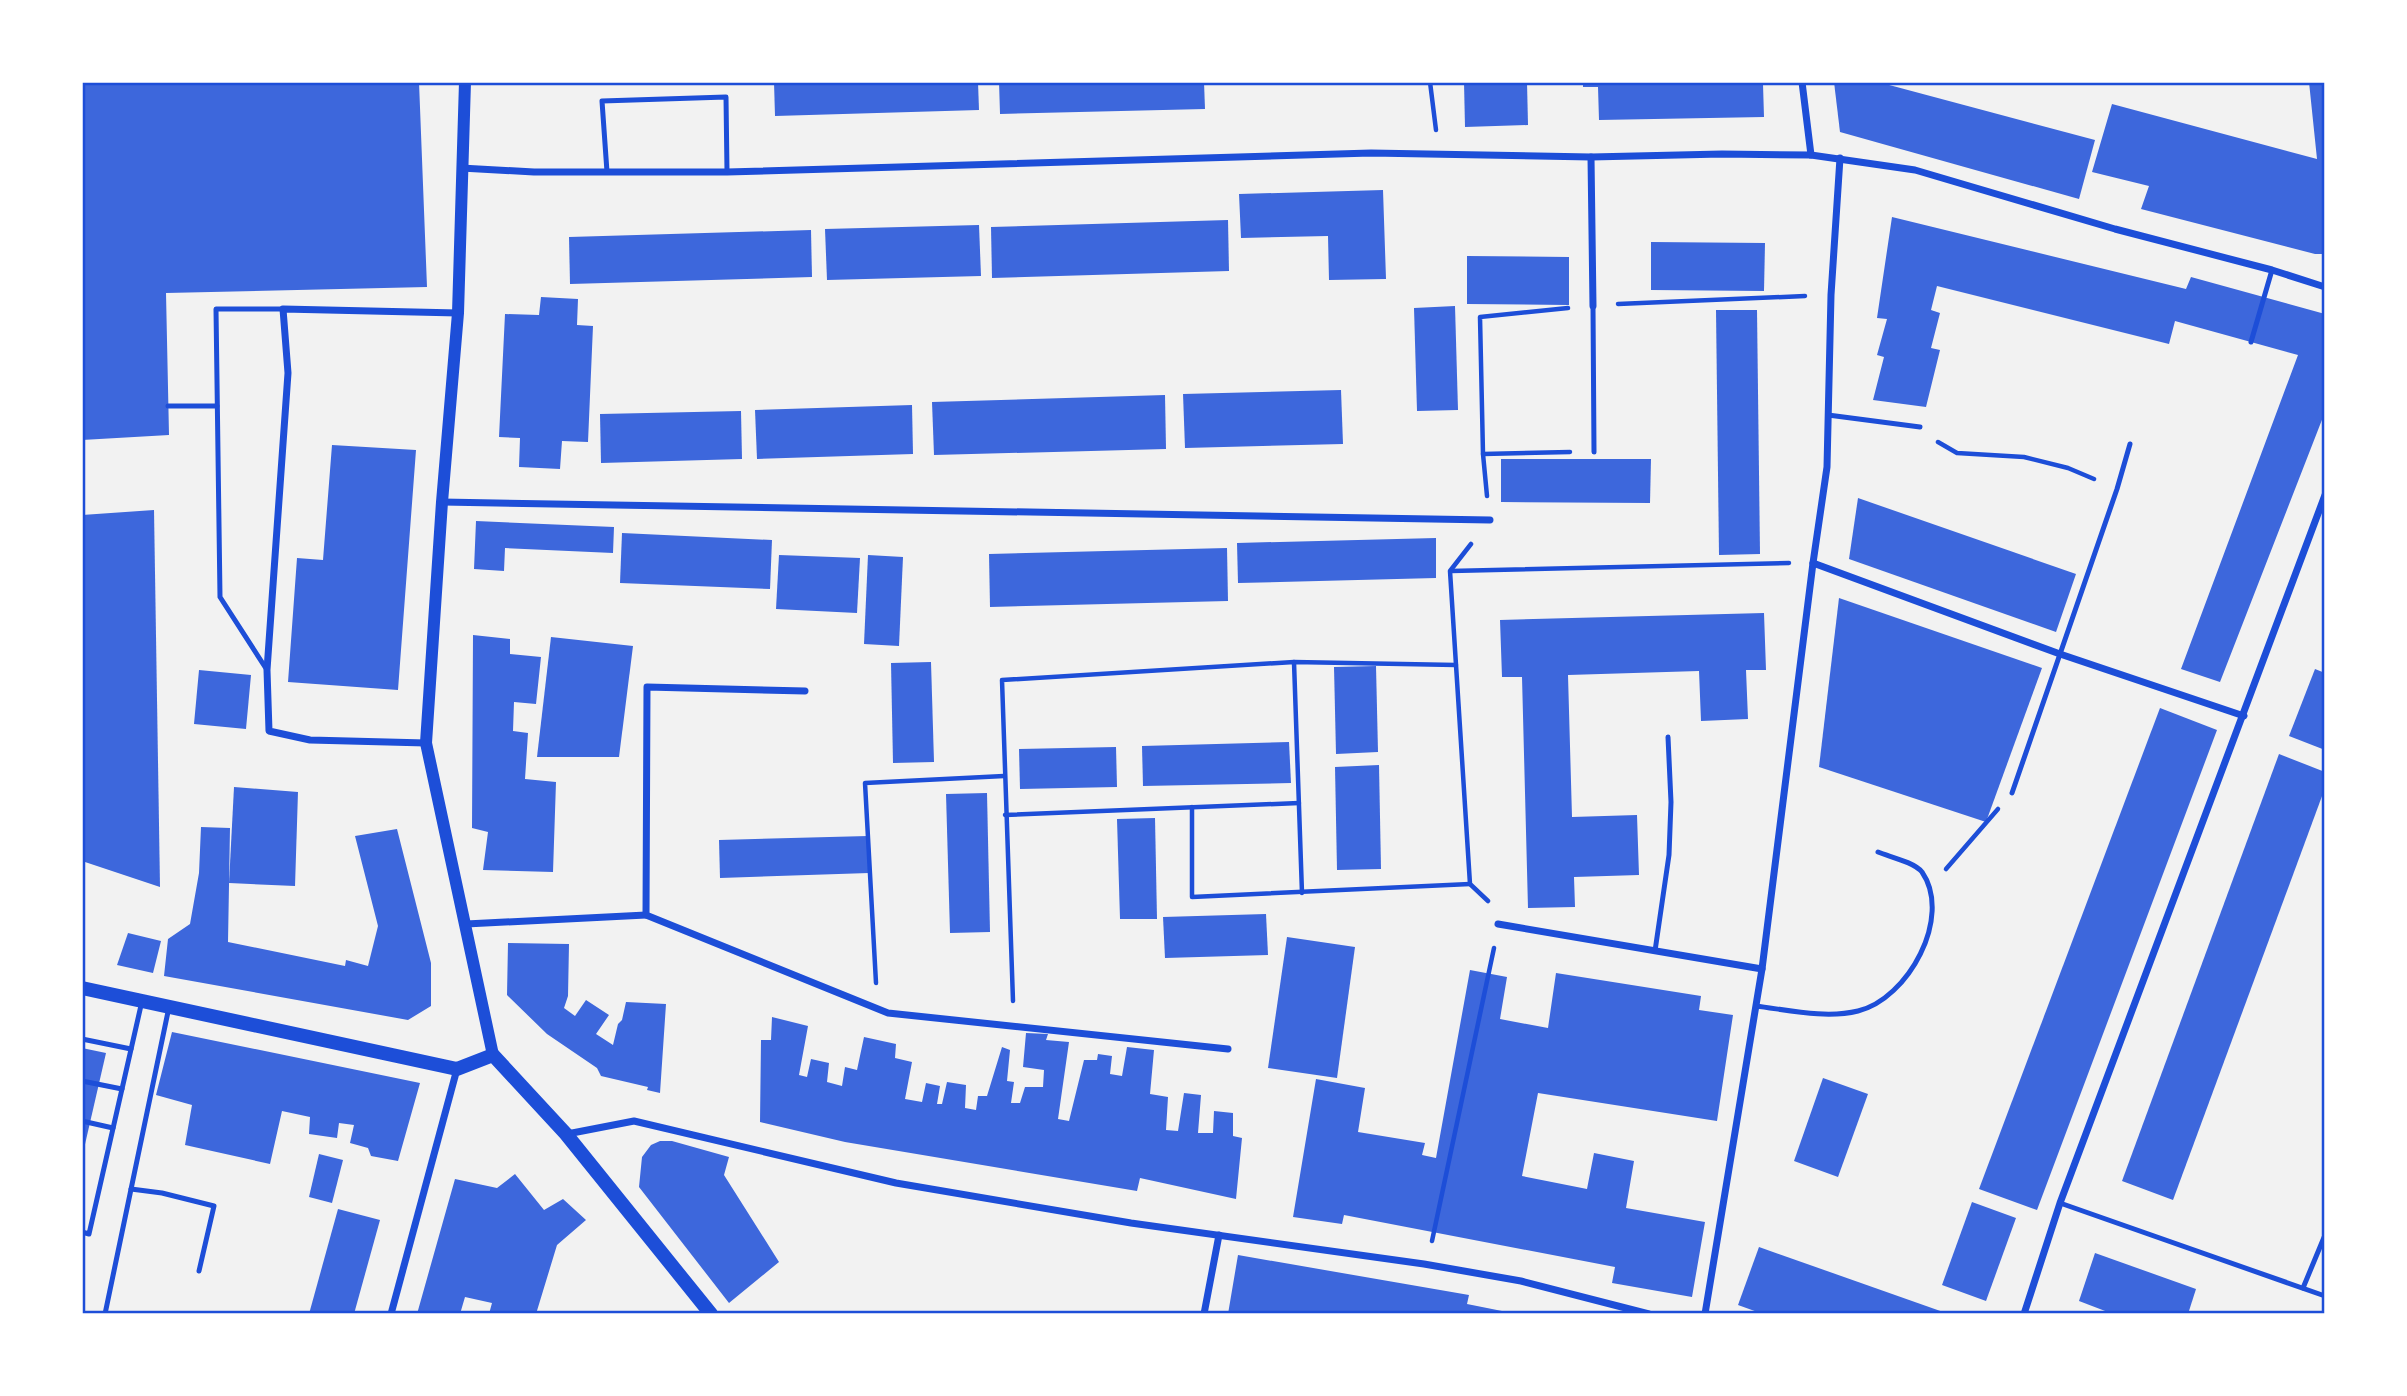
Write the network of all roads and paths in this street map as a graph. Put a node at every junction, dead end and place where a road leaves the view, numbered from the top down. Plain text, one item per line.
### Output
1 (465, 82) edge
2 (1430, 82) edge
3 (1802, 82) edge
4 (1438, 155) junction
5 (1811, 155) junction
6 (1591, 157) junction
7 (1840, 158) junction
8 (461, 168) junction
9 (607, 172) junction
10 (727, 172) junction
11 (2272, 270) junction
12 (2325, 287) edge
13 (1831, 295) junction
14 (1593, 306) junction
15 (283, 309) junction
16 (458, 313) junction
17 (2250, 342) dead end
18 (169, 406) dead end
19 (217, 406) junction
20 (1828, 415) junction
21 (1920, 427) joint
22 (2130, 444) dead end
23 (1594, 452) joint
24 (1483, 454) junction
25 (2117, 489) junction
26 (2325, 495) edge
27 (442, 502) junction
28 (1490, 520) junction
29 (1813, 563) junction
30 (1450, 571) junction
31 (2060, 654) junction
32 (1294, 662) junction
33 (1456, 665) junction
34 (267, 670) junction
35 (805, 691) dead end
36 (2244, 716) junction
37 (1668, 737) dead end
38 (426, 743) junction
39 (1004, 776) junction
40 (2012, 793) joint
41 (1299, 803) junction
42 (1192, 807) junction
43 (1005, 815) junction
44 (1878, 852) dead end
45 (1470, 884) junction
46 (1930, 888) junction
47 (1302, 893) junction
48 (646, 915) junction
49 (466, 924) junction
50 (1498, 924) junction
51 (1655, 951) junction
52 (1762, 969) junction
53 (82, 988) edge
54 (142, 1001) junction
55 (1756, 1006) junction
56 (169, 1007) junction
57 (877, 1008) junction
58 (1014, 1026) junction
59 (82, 1039) edge
60 (131, 1049) junction
61 (1228, 1049) dead end
62 (493, 1055) junction
63 (457, 1069) junction
64 (82, 1081) edge
65 (122, 1089) junction
66 (82, 1121) edge
67 (113, 1128) junction
68 (566, 1134) junction
69 (131, 1189) junction
70 (2060, 1203) junction
71 (82, 1232) edge
72 (1219, 1235) junction
73 (2325, 1236) edge
74 (1424, 1264) junction
75 (199, 1271) dead end
76 (2303, 1288) junction
77 (2325, 1296) edge
78 (107, 1313) edge
79 (391, 1314) edge
80 (711, 1314) edge
81 (1204, 1314) edge
82 (1649, 1314) edge
83 (1705, 1314) edge
84 (2024, 1314) edge

1 - 8 street
2 - 4 path
3 - 5 street
4 - 6 street
4 - 10 street
5 - 6 street
5 - 7 street
6 - 14 street
7 - 11 street
7 - 13 street
8 - 9 street
8 - 16 street
9 - 10 street
9 - 10 lane
11 - 12 street
11 - 17 lane
13 - 14 path
13 - 20 street
14 - 23 lane
14 - 24 path
15 - 16 street
15 - 19 lane
15 - 34 street
16 - 27 street
18 - 19 lane
19 - 34 lane
20 - 21 lane
20 - 29 street
21 - 25 path
22 - 25 lane
23 - 24 path
24 - 28 path
25 - 31 lane
26 - 36 street
27 - 28 street
27 - 38 street
28 - 30 path
29 - 30 path
29 - 31 street
29 - 52 street
30 - 33 path
31 - 36 street
31 - 40 lane
32 - 33 path
32 - 39 path
32 - 41 path
33 - 45 path
34 - 38 street
35 - 48 street
36 - 70 street
37 - 51 lane
38 - 49 street
39 - 43 path
39 - 57 path
40 - 46 path
41 - 42 path
41 - 47 path
42 - 43 path
42 - 47 path
43 - 58 path
44 - 46 lane
45 - 47 path
45 - 50 path
46 - 55 lane
48 - 49 street
48 - 57 street
49 - 62 street
50 - 51 street
50 - 74 path
51 - 52 street
52 - 55 street
53 - 54 main road
54 - 56 main road
54 - 60 lane
55 - 83 street
56 - 63 main road
56 - 69 lane
57 - 58 street
58 - 61 street
59 - 60 lane
60 - 65 lane
62 - 63 main road
62 - 68 main road
63 - 79 street
64 - 65 lane
65 - 67 lane
66 - 67 lane
67 - 71 lane
68 - 72 street
68 - 80 main road
69 - 75 lane
69 - 78 lane
70 - 76 lane
70 - 84 street
72 - 74 street
72 - 81 street
73 - 76 lane
74 - 82 street
76 - 77 lane

